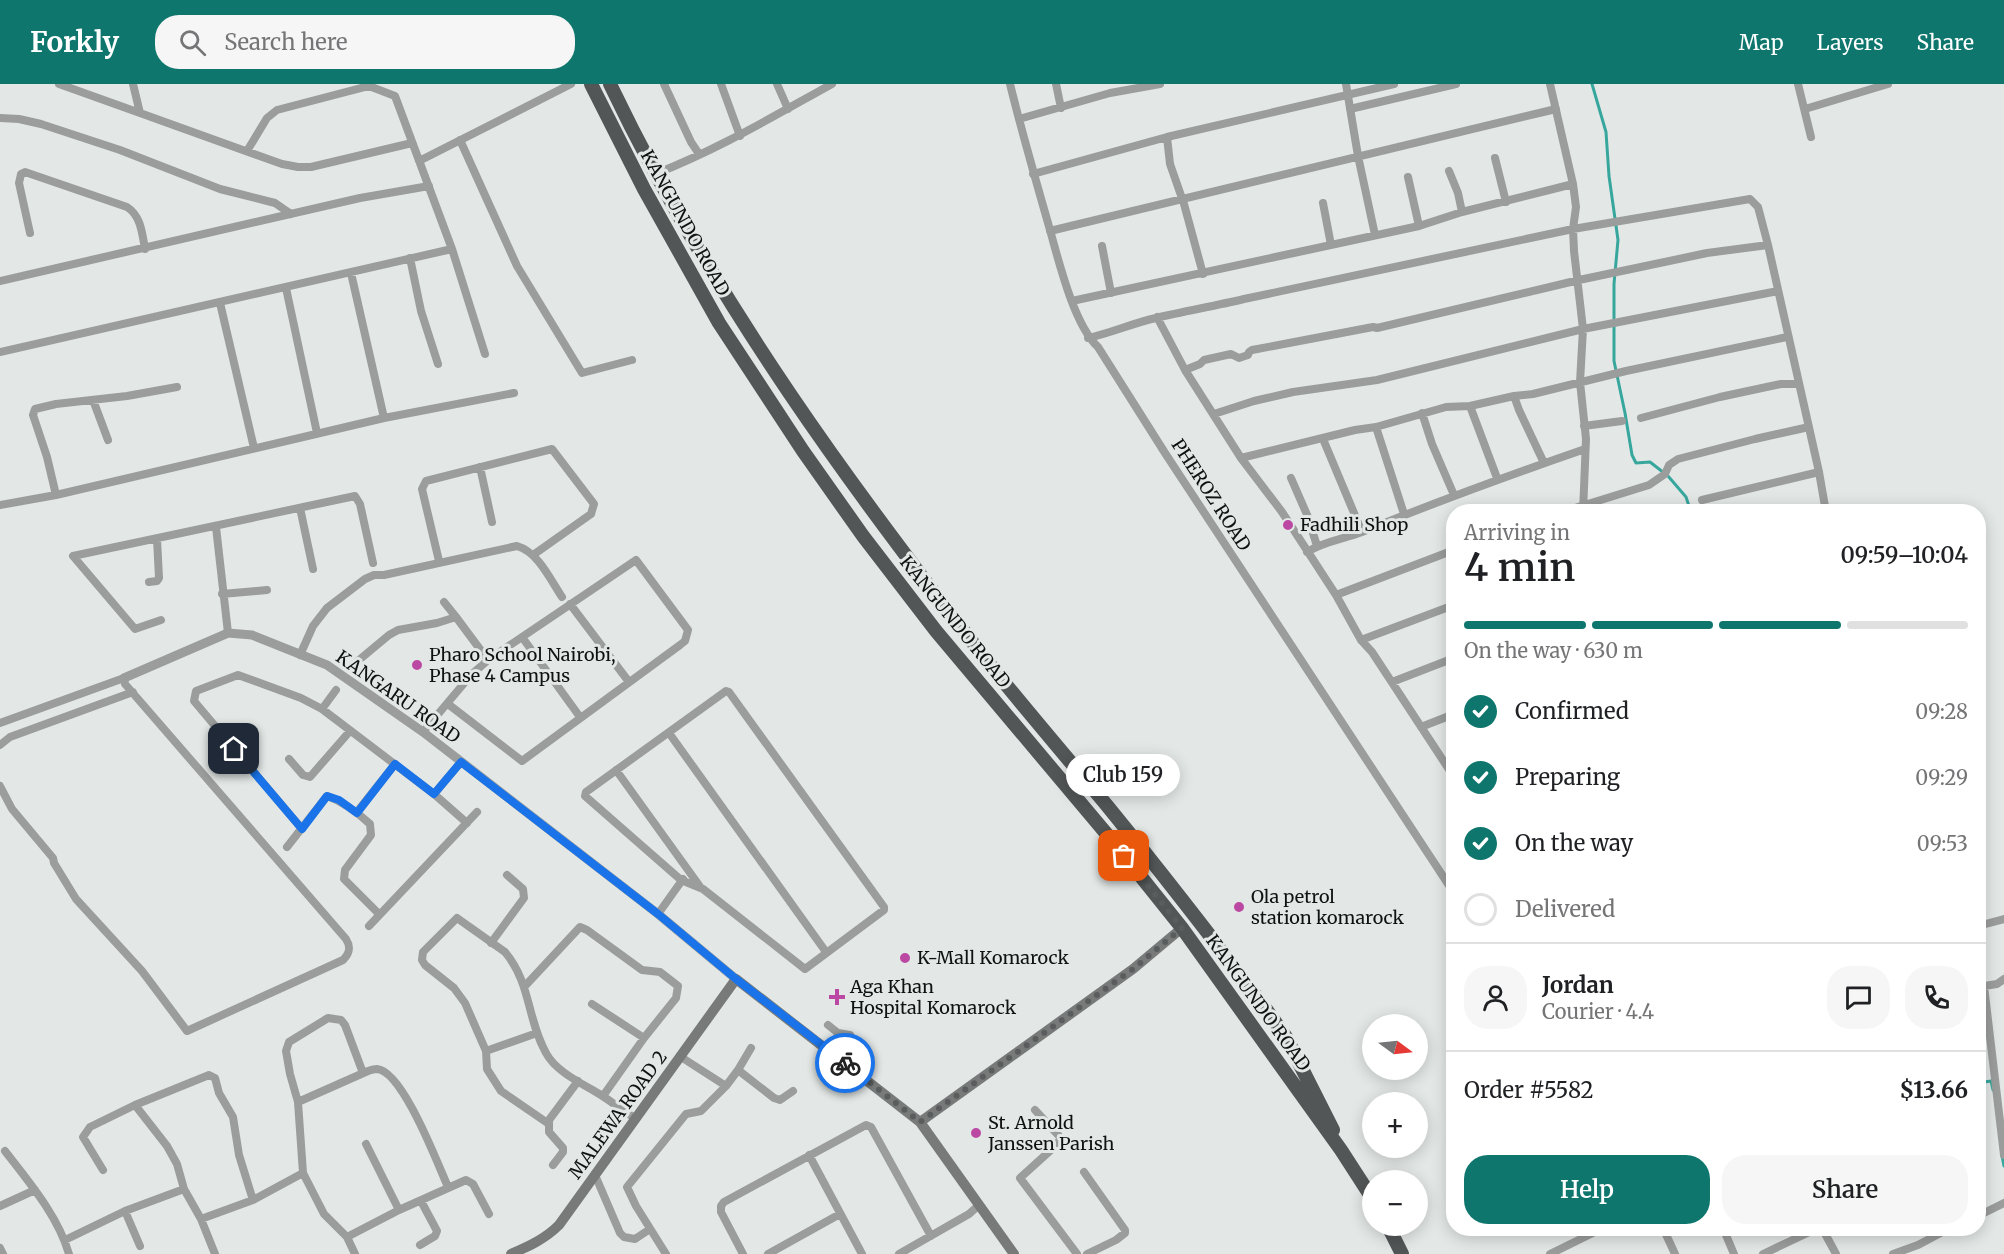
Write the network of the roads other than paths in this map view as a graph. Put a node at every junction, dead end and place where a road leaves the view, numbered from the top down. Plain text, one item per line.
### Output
1 (59, 84) edge
2 (133, 84) edge
3 (571, 84) edge
4 (591, 84) edge
5 (610, 84) edge
6 (664, 84) edge
7 (721, 84) edge
8 (777, 84) edge
9 (1010, 84) edge
10 (1056, 84) edge
11 (1108, 84) edge
12 (1160, 84) edge
13 (1346, 84) edge
14 (1394, 84) edge
15 (1456, 84) edge
16 (1550, 84) edge
17 (1798, 84) edge
18 (1888, 84) edge
19 (828, 85) edge
20 (1110, 93) junction
21 (1349, 95) junction
22 (1061, 108) junction
23 (788, 109) junction
24 (1350, 109) junction
25 (1556, 109) junction
26 (1806, 109) junction
27 (140, 113) junction
28 (0, 118) edge
29 (1019, 119) junction
30 (740, 136) junction
31 (1811, 136) dead end
32 (1167, 137) junction
33 (460, 140) junction
34 (412, 143) junction
35 (248, 151) junction
36 (699, 154) junction
37 (1358, 156) junction
38 (1495, 158) dead end
39 (419, 161) junction
40 (1449, 171) dead end
41 (655, 174) junction
42 (1033, 174) junction
43 (1408, 177) dead end
44 (1573, 184) junction
45 (429, 186) junction
46 (1183, 200) junction
47 (1506, 202) junction
48 (1323, 203) dead end
49 (1462, 212) junction
50 (291, 214) junction
51 (1419, 226) junction
52 (1574, 230) junction
53 (1050, 231) junction
54 (30, 233) dead end
55 (1376, 235) junction
56 (1331, 245) junction
57 (1768, 245) junction
58 (1102, 246) dead end
59 (145, 249) junction
60 (452, 249) junction
61 (410, 258) junction
62 (351, 273) junction
63 (1203, 274) junction
64 (1579, 280) junction
65 (0, 281) edge
66 (286, 288) junction
67 (1778, 291) junction
68 (1111, 293) junction
69 (1072, 301) junction
70 (220, 303) junction
71 (1157, 317) junction
72 (1583, 329) junction
73 (1788, 337) junction
74 (1088, 338) junction
75 (0, 352) edge
76 (485, 354) dead end
77 (632, 360) dead end
78 (438, 364) dead end
79 (1185, 370) junction
80 (1580, 382) junction
81 (1799, 384) junction
82 (177, 387) dead end
83 (514, 393) dead end
84 (1515, 396) junction
85 (93, 400) junction
86 (1470, 406) junction
87 (1422, 413) junction
88 (1214, 414) junction
89 (384, 418) junction
90 (1641, 418) dead end
91 (1622, 421) dead end
92 (1584, 426) junction
93 (1376, 427) junction
94 (1809, 427) junction
95 (317, 434) junction
96 (1323, 439) junction
97 (108, 440) dead end
98 (254, 448) junction
99 (1585, 449) junction
100 (1241, 458) junction
101 (1544, 463) junction
102 (480, 467) junction
103 (1819, 472) junction
104 (1291, 478) dead end
105 (1497, 478) junction
106 (56, 495) junction
107 (1454, 495) junction
108 (1702, 500) dead end
109 (1583, 504) edge
110 (1594, 504) edge
111 (1825, 504) edge
112 (0, 505) edge
113 (300, 508) junction
114 (1404, 514) junction
115 (492, 522) dead end
116 (216, 527) junction
117 (1362, 532) junction
118 (157, 539) junction
119 (1317, 546) junction
120 (1307, 552) junction
121 (1446, 553) edge
122 (533, 555) junction
123 (439, 561) junction
124 (373, 563) dead end
125 (313, 569) dead end
126 (149, 582) dead end
127 (267, 590) dead end
128 (222, 594) junction
129 (1336, 595) junction
130 (562, 597) dead end
131 (444, 602) dead end
132 (570, 604) junction
133 (1446, 608) edge
134 (456, 617) junction
135 (161, 620) dead end
136 (228, 633) junction
137 (522, 637) junction
138 (1361, 639) junction
139 (300, 655) junction
140 (488, 660) junction
141 (1446, 661) edge
142 (353, 665) dead end
143 (124, 678) junction
144 (629, 682) junction
145 (1392, 682) junction
146 (336, 690) dead end
147 (133, 692) junction
148 (448, 704) junction
149 (322, 709) junction
150 (580, 717) junction
151 (1446, 717) edge
152 (0, 723) edge
153 (1421, 727) junction
154 (350, 731) junction
155 (423, 732) junction
156 (669, 734) junction
157 (0, 745) edge
158 (289, 759) dead end
159 (461, 762) junction
160 (1446, 763) edge
161 (395, 764) junction
162 (616, 770) junction
163 (0, 786) edge
164 (434, 794) junction
165 (477, 812) dead end
166 (357, 813) junction
167 (466, 822) junction
168 (302, 829) junction
169 (286, 847) dead end
170 (690, 874) junction
171 (507, 875) dead end
172 (681, 880) junction
173 (1446, 881) edge
174 (703, 889) junction
175 (379, 914) junction
176 (658, 914) junction
177 (2004, 920) edge
178 (1986, 924) edge
179 (369, 926) dead end
180 (1182, 928) junction
181 (491, 943) junction
182 (826, 952) junction
183 (736, 979) junction
184 (2004, 979) edge
185 (525, 986) junction
186 (1986, 986) edge
187 (592, 1004) dead end
188 (1986, 1024) edge
189 (828, 1025) dead end
190 (537, 1033) junction
191 (850, 1035) dead end
192 (644, 1038) junction
193 (751, 1048) dead end
194 (486, 1052) junction
195 (681, 1057) junction
196 (738, 1070) junction
197 (363, 1073) junction
198 (578, 1081) junction
199 (726, 1086) junction
200 (793, 1091) dead end
201 (603, 1096) junction
202 (298, 1102) junction
203 (135, 1105) junction
204 (1035, 1110) dead end
205 (635, 1118) junction
206 (920, 1122) junction
207 (549, 1124) junction
208 (366, 1144) dead end
209 (1341, 1150) junction
210 (5, 1151) dead end
211 (809, 1155) junction
212 (2004, 1155) edge
213 (553, 1165) dead end
214 (102, 1170) dead end
215 (1084, 1172) dead end
216 (303, 1173) junction
217 (595, 1176) junction
218 (1362, 1183) edge
219 (448, 1187) junction
220 (184, 1189) junction
221 (35, 1190) junction
222 (253, 1200) junction
223 (421, 1201) junction
224 (2004, 1203) edge
225 (0, 1206) edge
226 (978, 1206) junction
227 (399, 1210) junction
228 (125, 1211) junction
229 (1986, 1212) edge
230 (489, 1214) dead end
231 (840, 1214) junction
232 (201, 1219) junction
233 (650, 1229) junction
234 (931, 1236) junction
235 (1393, 1236) edge
236 (1587, 1236) edge
237 (1667, 1236) edge
238 (1726, 1236) edge
239 (1805, 1236) edge
240 (1826, 1236) edge
241 (1935, 1236) edge
242 (347, 1237) junction
243 (65, 1240) junction
244 (420, 1245) dead end
245 (140, 1246) dead end
246 (0, 1248) edge
247 (3, 1254) edge
248 (69, 1254) edge
249 (214, 1254) edge
250 (355, 1254) edge
251 (511, 1254) edge
252 (666, 1254) edge
253 (743, 1254) edge
254 (768, 1254) edge
255 (862, 1254) edge
256 (899, 1254) edge
257 (1014, 1254) edge
258 (1077, 1254) edge
259 (1087, 1254) edge
260 (1402, 1254) edge
261 (1550, 1254) edge
262 (1675, 1254) edge
263 (1734, 1254) edge
264 (1763, 1254) edge
265 (1836, 1254) edge
266 (1893, 1254) edge

1 - 27 street
2 - 27 street
3 - 33 street
4 - 180 highway, KANGUNDO ROAD
5 - 41 highway, KANGUNDO ROAD
6 - 36 street
7 - 30 street
8 - 23 street
9 - 29 street, PHEROZ ROAD
10 - 22 street
11 - 20 street
12 - 20 street
13 - 21 street
14 - 21 street
15 - 24 street
16 - 25 street
17 - 26 street
18 - 26 street
19 - 23 street
20 - 22 street
21 - 24 street
21 - 32 street
22 - 29 street
23 - 30 street
24 - 37 street
25 - 37 street
25 - 44 street
26 - 31 street
27 - 35 street
28 - 50 street
29 - 42 street, PHEROZ ROAD
30 - 36 street
32 - 42 street
32 - 46 street
33 - 39 street
33 - 77 street
34 - 35 street
34 - 35 street
34 - 39 street
36 - 41 street
37 - 46 street
37 - 55 street
38 - 47 street
39 - 45 street
40 - 49 street
41 - 209 highway, KANGUNDO ROAD
42 - 53 street, PHEROZ ROAD
43 - 51 street
44 - 47 street
44 - 52 street
45 - 50 street
45 - 60 street
46 - 53 street
46 - 63 street
47 - 49 street
48 - 56 street
49 - 51 street
50 - 59 street
51 - 55 street
52 - 57 street
52 - 64 street
52 - 71 street
53 - 69 street, PHEROZ ROAD
54 - 59 street
55 - 56 street
56 - 63 street
57 - 64 street
57 - 67 street
58 - 68 street
59 - 65 street
60 - 61 street
60 - 76 street
61 - 62 street
61 - 78 street
62 - 66 street
62 - 89 street
63 - 68 street
64 - 72 street
64 - 79 street
66 - 70 street
66 - 95 street
67 - 72 street
67 - 73 street
68 - 69 street
69 - 74 street, PHEROZ ROAD
70 - 75 street
70 - 98 street
71 - 74 street
71 - 79 street
72 - 80 street
72 - 88 street
73 - 80 street
73 - 81 street
74 - 173 street, PHEROZ ROAD
79 - 88 street
80 - 84 street
80 - 92 street
81 - 90 street
81 - 94 street
82 - 85 street
83 - 89 street
84 - 86 street
84 - 101 street
85 - 97 street
85 - 106 street
86 - 87 street
86 - 105 street
87 - 93 street
87 - 107 street
88 - 100 street
89 - 95 street
91 - 92 street
92 - 99 street
93 - 96 street
93 - 114 street
94 - 103 street
94 - 110 street
95 - 98 street
96 - 100 street
96 - 117 street
98 - 106 street
99 - 101 street
99 - 109 street
100 - 120 street
101 - 105 street
102 - 115 street
102 - 122 street
102 - 123 street
103 - 108 street
103 - 111 street
104 - 119 street
105 - 107 street
106 - 112 street
107 - 114 street
113 - 116 street
113 - 124 street
113 - 125 street
114 - 117 street
116 - 118 street
116 - 128 street
117 - 119 street
118 - 126 street
118 - 135 street
119 - 120 street
120 - 129 street
121 - 129 street
122 - 123 street
122 - 130 street
123 - 139 street
127 - 128 street
128 - 136 street
129 - 138 street
131 - 134 street
132 - 137 street
132 - 144 street
132 - 144 street
133 - 138 street
134 - 140 street
134 - 142 street
136 - 139 street, KANGARU ROAD
136 - 143 street
137 - 140 street
137 - 150 street
138 - 145 street
139 - 155 street, KANGARU ROAD
140 - 148 street
141 - 145 street
143 - 147 street
143 - 152 street
144 - 150 street
145 - 153 street
146 - 149 street
147 - 157 street
147 - 163 street
148 - 150 street
148 - 155 street
149 - 154 street
149 - 168 street
151 - 153 street
153 - 160 street
154 - 158 street
154 - 161 street
155 - 159 street, KANGARU ROAD
156 - 162 street
156 - 182 street
156 - 182 street
159 - 164 street
159 - 176 street, KANGARU ROAD
161 - 164 street
161 - 166 street
162 - 170 street
162 - 172 street
164 - 167 street
165 - 167 street
166 - 168 street
166 - 175 street
167 - 175 street
168 - 169 street
170 - 172 street
170 - 174 street
171 - 181 street
172 - 174 street
172 - 176 street
174 - 182 street
175 - 179 street
176 - 183 street, KANGARU ROAD
177 - 178 street
180 - 206 main road
180 - 209 highway, KANGUNDO ROAD
181 - 185 street
181 - 194 street
183 - 195 main road, MALEWA ROAD 2
183 - 206 main road, KANGARU ROAD
184 - 186 street
185 - 190 street
185 - 192 street
187 - 192 street
188 - 212 street
189 - 191 street
190 - 194 street
190 - 198 street
192 - 201 street
193 - 196 street
194 - 207 street
195 - 199 street
195 - 205 main road, MALEWA ROAD 2
196 - 199 street
196 - 200 street
197 - 202 street
197 - 202 street
197 - 219 street
198 - 201 street
198 - 207 street
199 - 233 street
201 - 205 street
202 - 216 street
203 - 214 street
203 - 220 street
203 - 222 street
204 - 258 street
205 - 217 main road, MALEWA ROAD 2
206 - 226 main road, KANGARU ROAD
207 - 213 street
208 - 227 street
209 - 218 highway, KANGUNDO ROAD
210 - 221 street
211 - 231 street
211 - 234 street
211 - 253 street
215 - 259 street
216 - 222 street
216 - 242 street
217 - 233 street
217 - 251 main road, MALEWA ROAD 2
219 - 223 street
219 - 230 street
220 - 228 street
220 - 232 street
221 - 225 street
221 - 243 street
222 - 232 street
223 - 227 street
223 - 244 street
224 - 229 street
226 - 234 street
226 - 257 main road, KANGARU ROAD
227 - 242 street
228 - 243 street
228 - 245 street
231 - 254 street
231 - 255 street
232 - 249 street
233 - 252 street
234 - 256 street
235 - 260 highway
236 - 261 street
237 - 262 street
238 - 263 street
239 - 264 street
240 - 265 street
241 - 266 street
242 - 250 street
243 - 248 street
246 - 247 street

